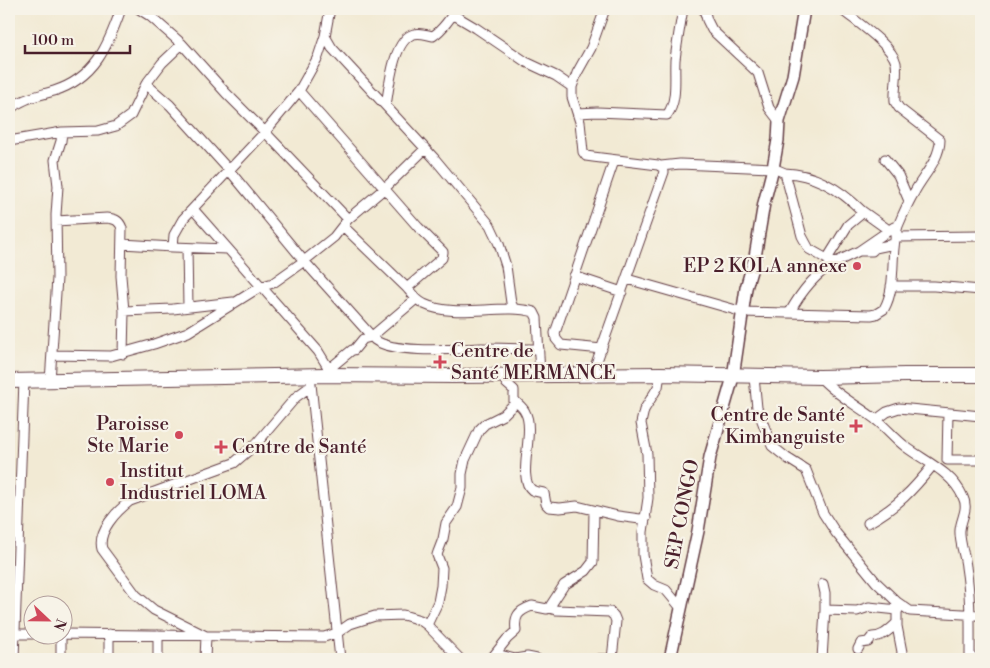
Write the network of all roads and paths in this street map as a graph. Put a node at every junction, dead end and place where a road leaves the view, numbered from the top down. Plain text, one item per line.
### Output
1 (121, 9) edge
2 (139, 9) edge
3 (330, 9) edge
4 (605, 9) edge
5 (683, 9) edge
6 (704, 9) edge
7 (804, 9) edge
8 (841, 9) edge
9 (454, 12) edge
10 (325, 36) junction
11 (182, 44) junction
12 (146, 84) junction
13 (572, 87) junction
14 (299, 92) junction
15 (386, 106) junction
16 (9, 110) edge
17 (578, 113) junction
18 (779, 121) junction
19 (62, 132) junction
20 (266, 132) junction
21 (9, 141) edge
22 (425, 149) junction
23 (885, 159) dead end
24 (614, 161) junction
25 (661, 166) junction
26 (773, 168) junction
27 (229, 170) junction
28 (785, 173) junction
29 (385, 188) junction
30 (909, 201) junction
31 (193, 209) junction
32 (862, 212) junction
33 (56, 221) junction
34 (346, 223) junction
35 (981, 236) edge
36 (893, 237) junction
37 (122, 244) junction
38 (172, 247) junction
39 (187, 248) junction
40 (227, 249) junction
41 (859, 251) junction
42 (304, 261) junction
43 (831, 261) junction
44 (574, 276) junction
45 (627, 278) junction
46 (260, 286) junction
47 (891, 286) junction
48 (407, 288) junction
49 (981, 290) edge
50 (622, 292) junction
51 (416, 299) junction
52 (236, 302) junction
53 (188, 307) junction
54 (514, 309) junction
55 (124, 310) junction
56 (743, 312) junction
57 (790, 312) junction
58 (371, 336) junction
59 (539, 349) junction
60 (602, 349) junction
61 (123, 354) junction
62 (52, 355) junction
63 (328, 372) junction
64 (660, 374) junction
65 (504, 375) junction
66 (540, 375) junction
67 (592, 375) junction
68 (981, 375) edge
69 (733, 377) junction
70 (754, 377) junction
71 (820, 378) junction
72 (24, 380) junction
73 (9, 381) edge
74 (50, 381) junction
75 (311, 381) junction
76 (514, 400) junction
77 (948, 413) junction
78 (981, 416) edge
79 (876, 420) junction
80 (981, 460) edge
81 (933, 465) junction
82 (594, 512) junction
83 (646, 518) junction
84 (868, 523) dead end
85 (823, 584) dead end
86 (897, 606) junction
87 (549, 608) junction
88 (681, 608) junction
89 (825, 610) junction
90 (981, 614) edge
91 (970, 615) junction
92 (898, 623) junction
93 (427, 625) junction
94 (337, 633) junction
95 (15, 634) junction
96 (22, 634) edge
97 (109, 634) junction
98 (72, 635) edge
99 (158, 635) junction
100 (206, 636) junction
101 (62, 646) edge
102 (858, 649) dead end
103 (494, 657) edge
104 (14, 659) edge
105 (61, 659) edge
106 (109, 659) edge
107 (158, 659) edge
108 (205, 659) edge
109 (340, 659) edge
110 (460, 659) edge
111 (537, 659) edge
112 (598, 659) edge
113 (611, 659) edge
114 (670, 659) edge
115 (822, 659) edge
116 (902, 659) edge
117 (970, 659) edge
118 (981, 659) edge

1 - 16 street
2 - 11 street
3 - 10 street
4 - 13 street
5 - 17 street
6 - 18 street
7 - 18 street, SEP CONGO
8 - 30 street
9 - 13 street
9 - 15 street
10 - 14 street
10 - 15 street
11 - 12 street
11 - 20 street
12 - 19 street
12 - 27 street
13 - 17 street
14 - 20 street
14 - 29 street
15 - 22 street
17 - 24 street
18 - 26 street, SEP CONGO
19 - 21 street
19 - 33 street
20 - 27 street
20 - 34 street
22 - 29 street
22 - 54 street
23 - 30 street
24 - 25 street
24 - 44 street
25 - 26 street
25 - 45 street
26 - 28 street
26 - 56 street, SEP CONGO
27 - 31 street
27 - 42 street
28 - 32 street
28 - 43 street
29 - 34 street
29 - 48 street
30 - 36 street
31 - 38 street
31 - 40 street
32 - 36 street
32 - 43 street
33 - 37 street
33 - 62 street
34 - 42 street
34 - 48 street
35 - 36 street
36 - 41 street
36 - 41 street
36 - 47 street
37 - 38 street
37 - 55 street
38 - 39 street
39 - 40 street
39 - 53 street
40 - 46 street
41 - 43 street
42 - 46 street
42 - 58 street
43 - 57 street
44 - 50 street
44 - 60 street
45 - 50 street
45 - 56 street
46 - 52 street
46 - 63 street
47 - 49 street
47 - 57 street
48 - 51 street
50 - 60 street
51 - 54 street
51 - 58 street
52 - 53 street
52 - 61 street
53 - 55 street
54 - 59 street
55 - 61 street
56 - 57 street
56 - 69 street, SEP CONGO
58 - 59 street
58 - 63 street
59 - 66 street
60 - 67 street
61 - 62 street
62 - 74 street
63 - 65 main road
63 - 75 main road
64 - 67 main road
64 - 69 main road
64 - 83 street
65 - 66 main road
65 - 76 street
66 - 67 main road
68 - 71 main road
69 - 70 main road
69 - 88 street, SEP CONGO
70 - 71 main road
70 - 86 street
71 - 79 street
72 - 73 main road
72 - 74 main road
72 - 95 street
74 - 75 main road
75 - 94 street
75 - 100 street
76 - 82 street
76 - 93 street
77 - 78 street
77 - 79 street
77 - 80 street
79 - 81 street
81 - 84 street
81 - 91 street
82 - 83 street
82 - 87 street
83 - 88 street
85 - 89 street
86 - 89 street
86 - 91 street
86 - 92 street
87 - 103 street
87 - 113 street
88 - 114 street, SEP CONGO
89 - 115 street
90 - 91 street
91 - 117 street
92 - 102 street
92 - 116 street
93 - 94 street
93 - 110 street
94 - 100 street
94 - 109 street
95 - 96 street
95 - 104 street
97 - 98 street
97 - 99 street
97 - 106 street
99 - 100 street
99 - 107 street
100 - 108 street
101 - 105 street
103 - 111 street
112 - 113 street
117 - 118 street

